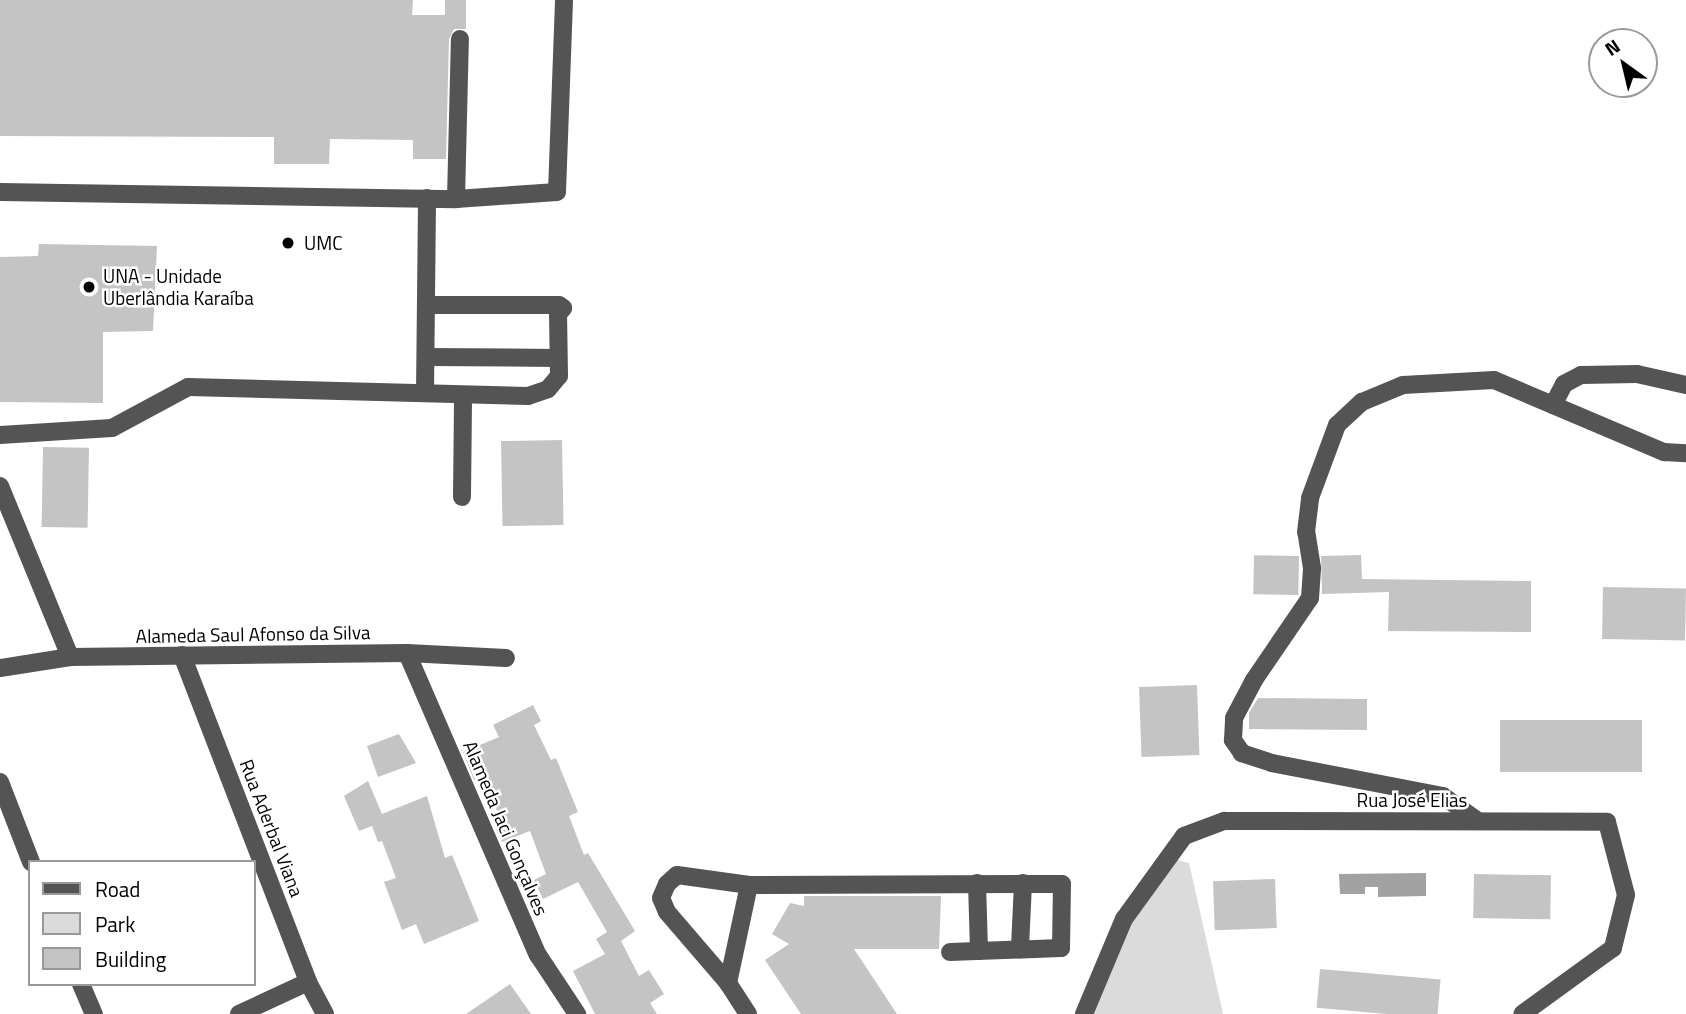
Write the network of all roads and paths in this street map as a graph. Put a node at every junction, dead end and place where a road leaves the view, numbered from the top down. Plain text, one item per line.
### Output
1 (564, 0) edge
2 (460, 38) dead end
3 (0, 192) edge
4 (427, 198) junction
5 (456, 198) junction
6 (427, 305) junction
7 (426, 357) junction
8 (557, 358) junction
9 (1686, 386) edge
10 (425, 393) junction
11 (463, 395) junction
12 (1553, 405) junction
13 (0, 435) edge
14 (1686, 453) edge
15 (0, 486) edge
16 (462, 497) dead end
17 (407, 653) junction
18 (182, 655) junction
19 (70, 657) junction
20 (506, 658) dead end
21 (0, 668) edge
22 (0, 782) edge
23 (1478, 821) junction
24 (30, 860) edge
25 (977, 883) junction
26 (1023, 883) junction
27 (749, 885) junction
28 (1020, 947) junction
29 (979, 951) junction
30 (950, 952) dead end
31 (309, 982) junction
32 (728, 984) junction
33 (82, 986) edge
34 (1082, 1013) edge
35 (94, 1014) edge
36 (239, 1014) edge
37 (325, 1014) edge
38 (577, 1014) edge
39 (748, 1014) edge
40 (1522, 1014) edge

1 - 5 street
2 - 5 street
3 - 4 street
4 - 5 street
4 - 6 street
6 - 7 street
6 - 8 street
7 - 8 street
7 - 10 street
8 - 11 street
9 - 12 street
10 - 11 street
10 - 13 street
11 - 16 street
12 - 14 street
12 - 23 street
15 - 19 street
17 - 18 street, Alameda Saul Afonso da Silva
17 - 20 street, Alameda Saul Afonso da Silva
17 - 38 street, Alameda Jaci Gonçalves
18 - 19 street, Alameda Saul Afonso da Silva
18 - 31 street, Rua Aderbal Viana
19 - 21 street, Alameda Saul Afonso da Silva
22 - 24 street
23 - 34 street, Rua José Elias
23 - 40 street, Rua José Elias
25 - 26 street
25 - 27 street
25 - 29 street
26 - 28 street
26 - 28 street
27 - 32 street
27 - 32 street
28 - 29 street
29 - 30 street
31 - 36 street
31 - 37 street, Rua Aderbal Viana
32 - 39 street
33 - 35 street

